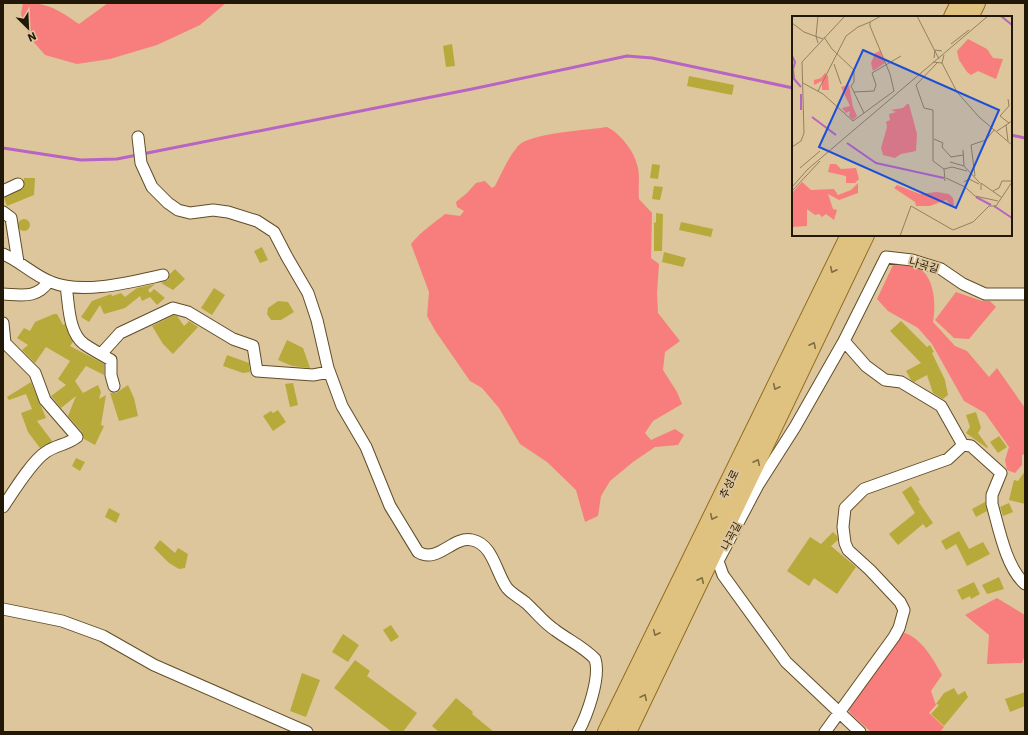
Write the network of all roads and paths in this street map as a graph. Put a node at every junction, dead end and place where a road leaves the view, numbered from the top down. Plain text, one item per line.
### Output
1 (960, 3) edge
2 (976, 3) edge
3 (954, 16) edge
4 (970, 16) edge
5 (138, 140) dead end
6 (18, 184) dead end
7 (3, 191) edge
8 (3, 212) edge
9 (850, 236) edge
10 (865, 236) edge
11 (3, 254) edge
12 (18, 262) junction
13 (163, 275) dead end
14 (49, 281) junction
15 (66, 286) junction
16 (3, 294) edge
17 (1025, 294) edge
18 (3, 323) edge
19 (844, 341) junction
20 (101, 354) junction
21 (329, 372) junction
22 (114, 386) dead end
23 (963, 445) junction
24 (3, 507) edge
25 (1025, 584) edge
26 (3, 609) edge
27 (840, 713) junction
28 (307, 732) edge
29 (578, 732) edge
30 (607, 732) edge
31 (628, 732) edge
32 (825, 732) edge
33 (860, 732) edge

1 - 3 main road
2 - 4 main road
5 - 21 street
6 - 7 street
8 - 12 street
9 -> 30 main road, 추성로
31 -> 10 main road, 추성로
11 - 12 street
12 - 14 street
13 - 15 street
14 - 15 street
14 - 16 street
15 - 20 street
17 - 19 street, 나곡길
18 - 24 street
19 - 23 street
19 - 27 street, 나곡길
20 - 21 street
20 - 22 street
21 - 29 street
23 - 25 street
23 - 27 street
26 - 28 street
27 - 32 street
27 - 33 street, 나곡길

